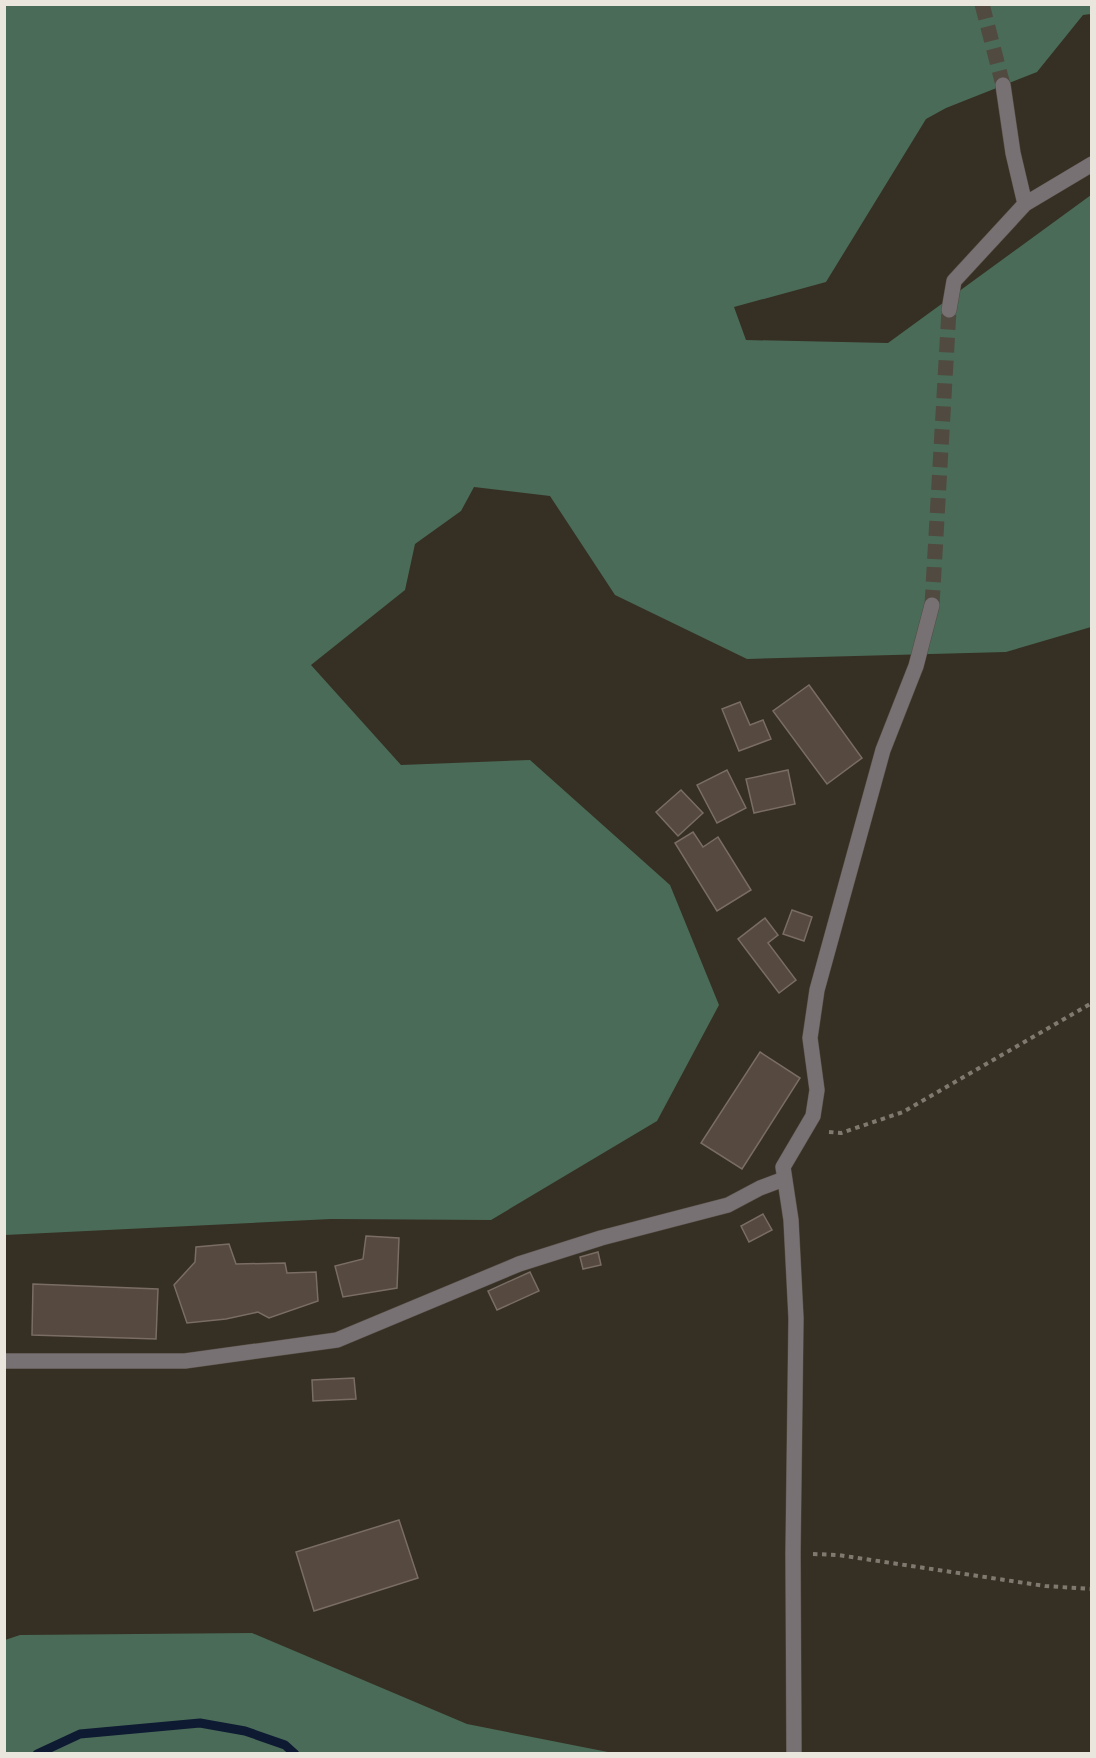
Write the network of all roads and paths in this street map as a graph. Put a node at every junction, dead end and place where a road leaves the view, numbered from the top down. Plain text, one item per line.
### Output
1 (1003, 85) tunnel mouth
2 (1092, 164) edge
3 (1025, 204) junction
4 (949, 310) tunnel mouth
5 (932, 604) tunnel mouth
6 (1092, 1003) edge
7 (804, 1131) junction
8 (784, 1179) junction
9 (4, 1361) edge
10 (793, 1554) junction
11 (1092, 1589) edge
12 (794, 1754) edge

1 - 3 street
2 - 3 street
3 - 4 street
5 - 7 street
6 - 7 path
7 - 8 street
8 - 9 street
8 - 10 street
10 - 11 path
10 - 12 street

